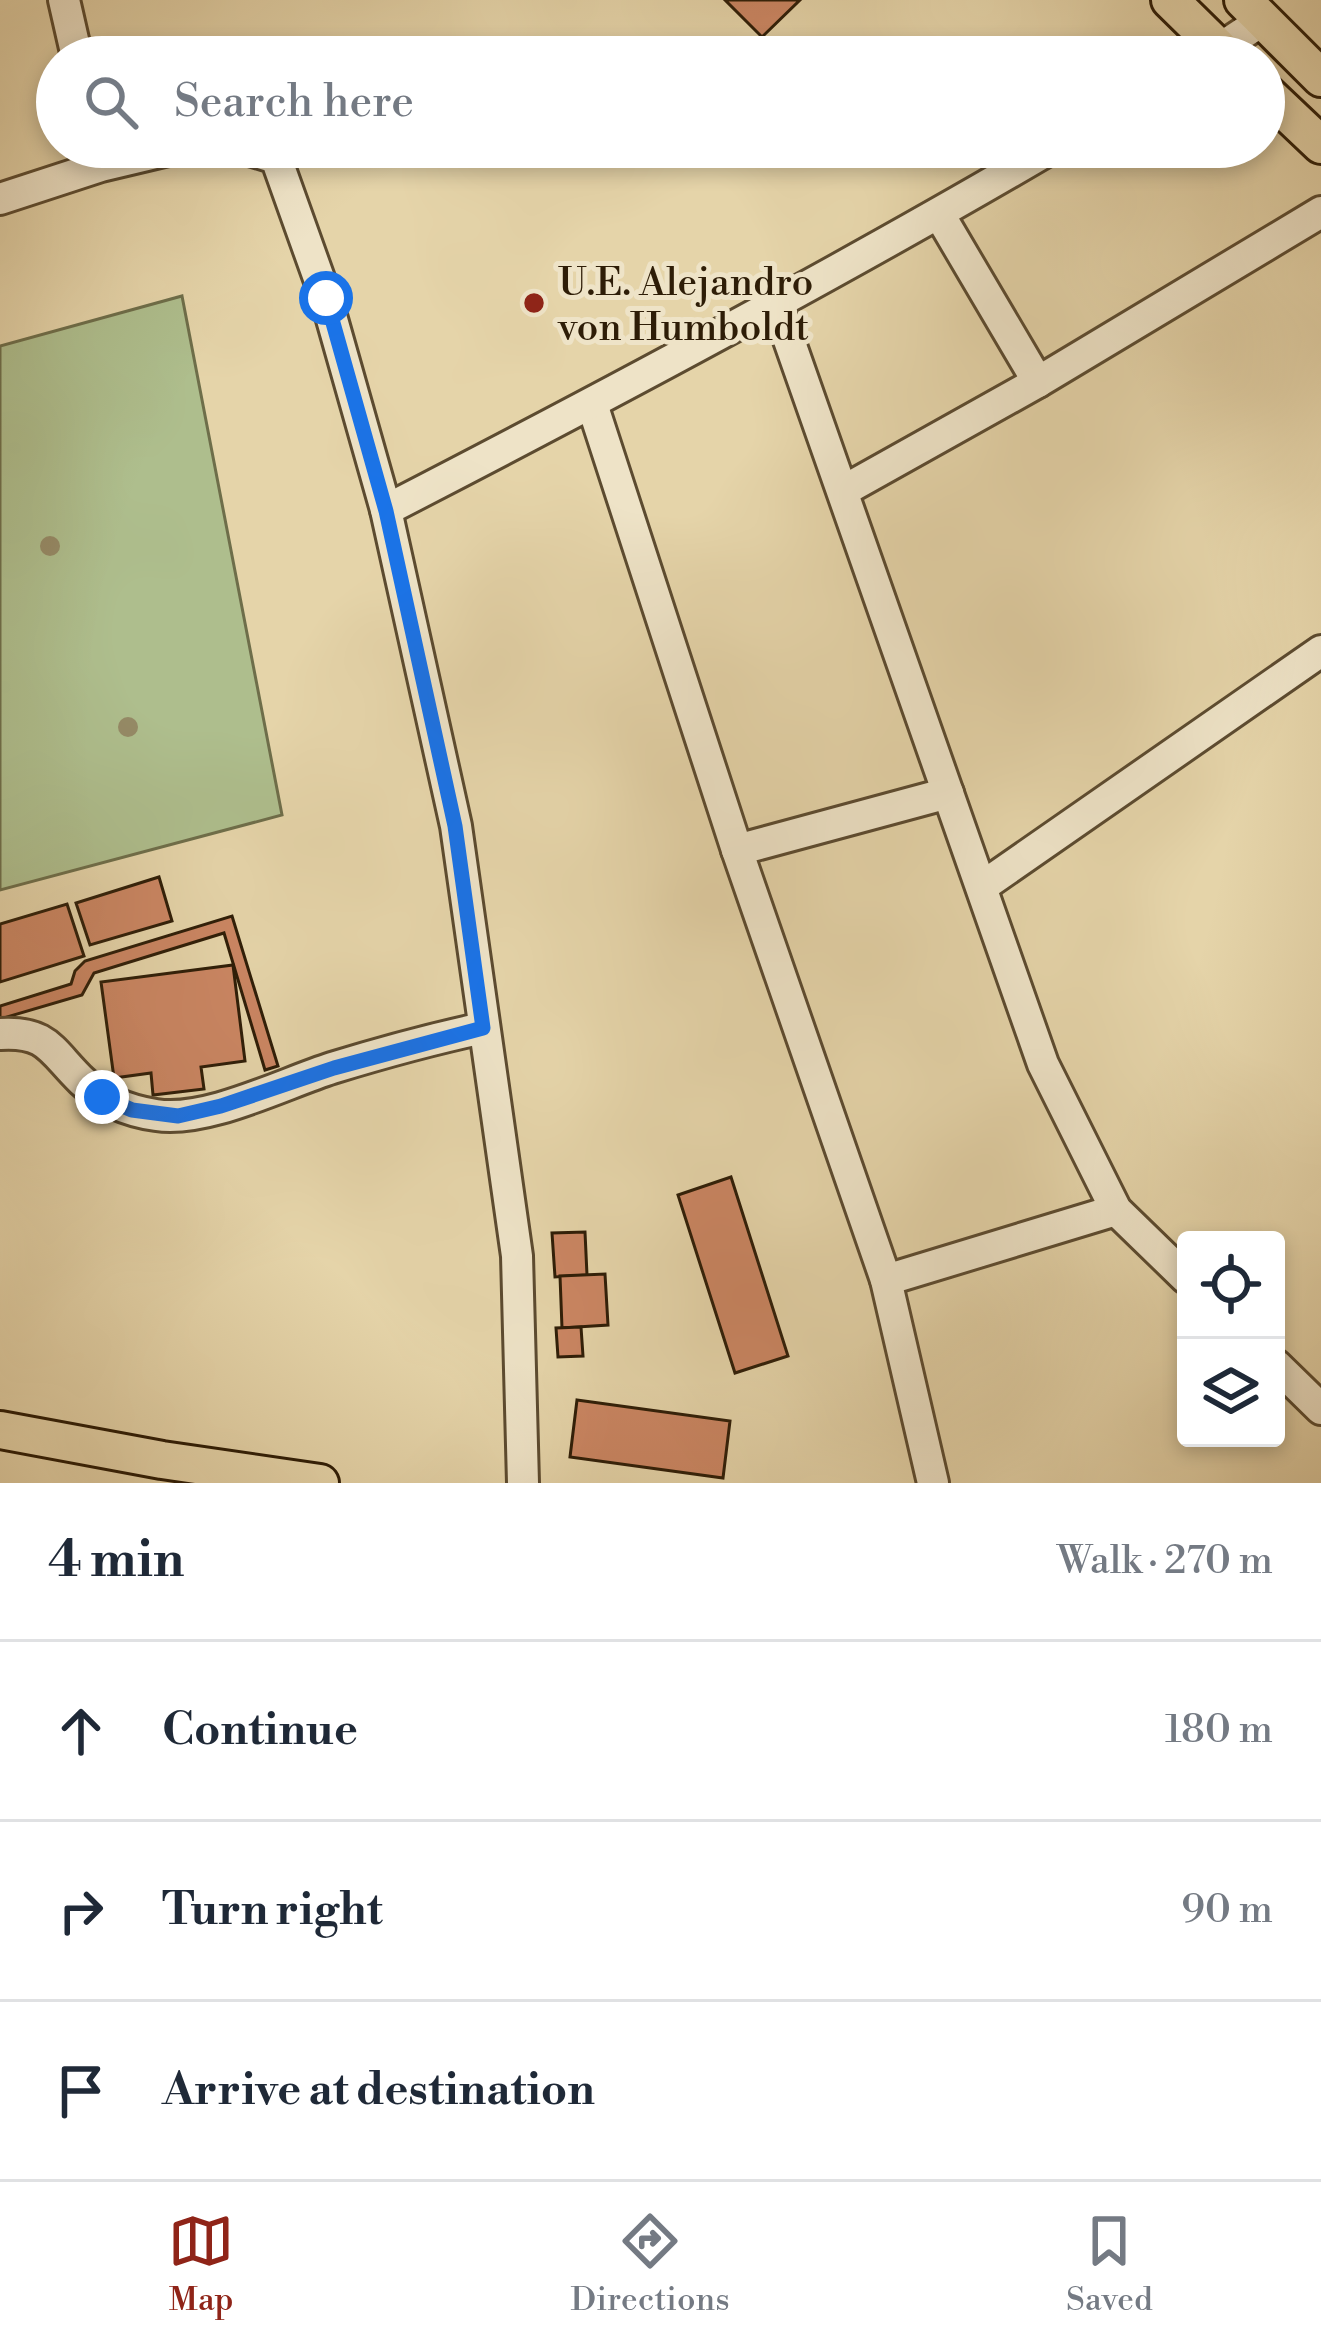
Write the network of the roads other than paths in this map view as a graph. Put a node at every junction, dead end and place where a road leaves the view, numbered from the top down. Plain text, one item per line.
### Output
1 (64, 0) edge
2 (1170, 0) edge
3 (1253, 10) edge
4 (72, 36) edge
5 (1202, 36) edge
6 (1232, 36) edge
7 (1279, 36) edge
8 (1285, 42) edge
9 (1321, 78) edge
10 (1285, 111) edge
11 (1321, 145) edge
12 (71, 168) edge
13 (280, 168) edge
14 (1018, 168) edge
15 (0, 199) edge
16 (1321, 212) edge
17 (939, 214) junction
18 (776, 303) junction
19 (1038, 382) junction
20 (592, 404) junction
21 (843, 491) junction
22 (386, 511) junction
23 (1321, 652) edge
24 (948, 793) junction
25 (737, 850) junction
26 (983, 886) junction
27 (483, 1028) junction
28 (0, 1034) edge
29 (1116, 1210) junction
30 (1177, 1269) edge
31 (886, 1280) junction
32 (1285, 1374) edge
33 (1321, 1409) edge
34 (0, 1430) edge
35 (320, 1483) edge
36 (523, 1483) edge
37 (933, 1483) edge

1 - 4 street
2 - 5 main road
3 - 6 street
3 - 7 main road
8 - 9 main road
10 - 11 main road
12 - 15 street
13 - 22 street
14 - 17 street
16 - 19 street
17 - 18 street
17 - 19 street
18 - 20 street
18 - 21 street
19 - 21 street
20 - 22 street
20 - 25 street
21 - 24 street
22 - 27 street
23 - 26 street
24 - 25 street
24 - 26 street
25 - 31 street
26 - 29 street
27 - 28 street
27 - 36 street
29 - 30 street
29 - 31 street
31 - 37 street
32 - 33 street
34 - 35 main road

